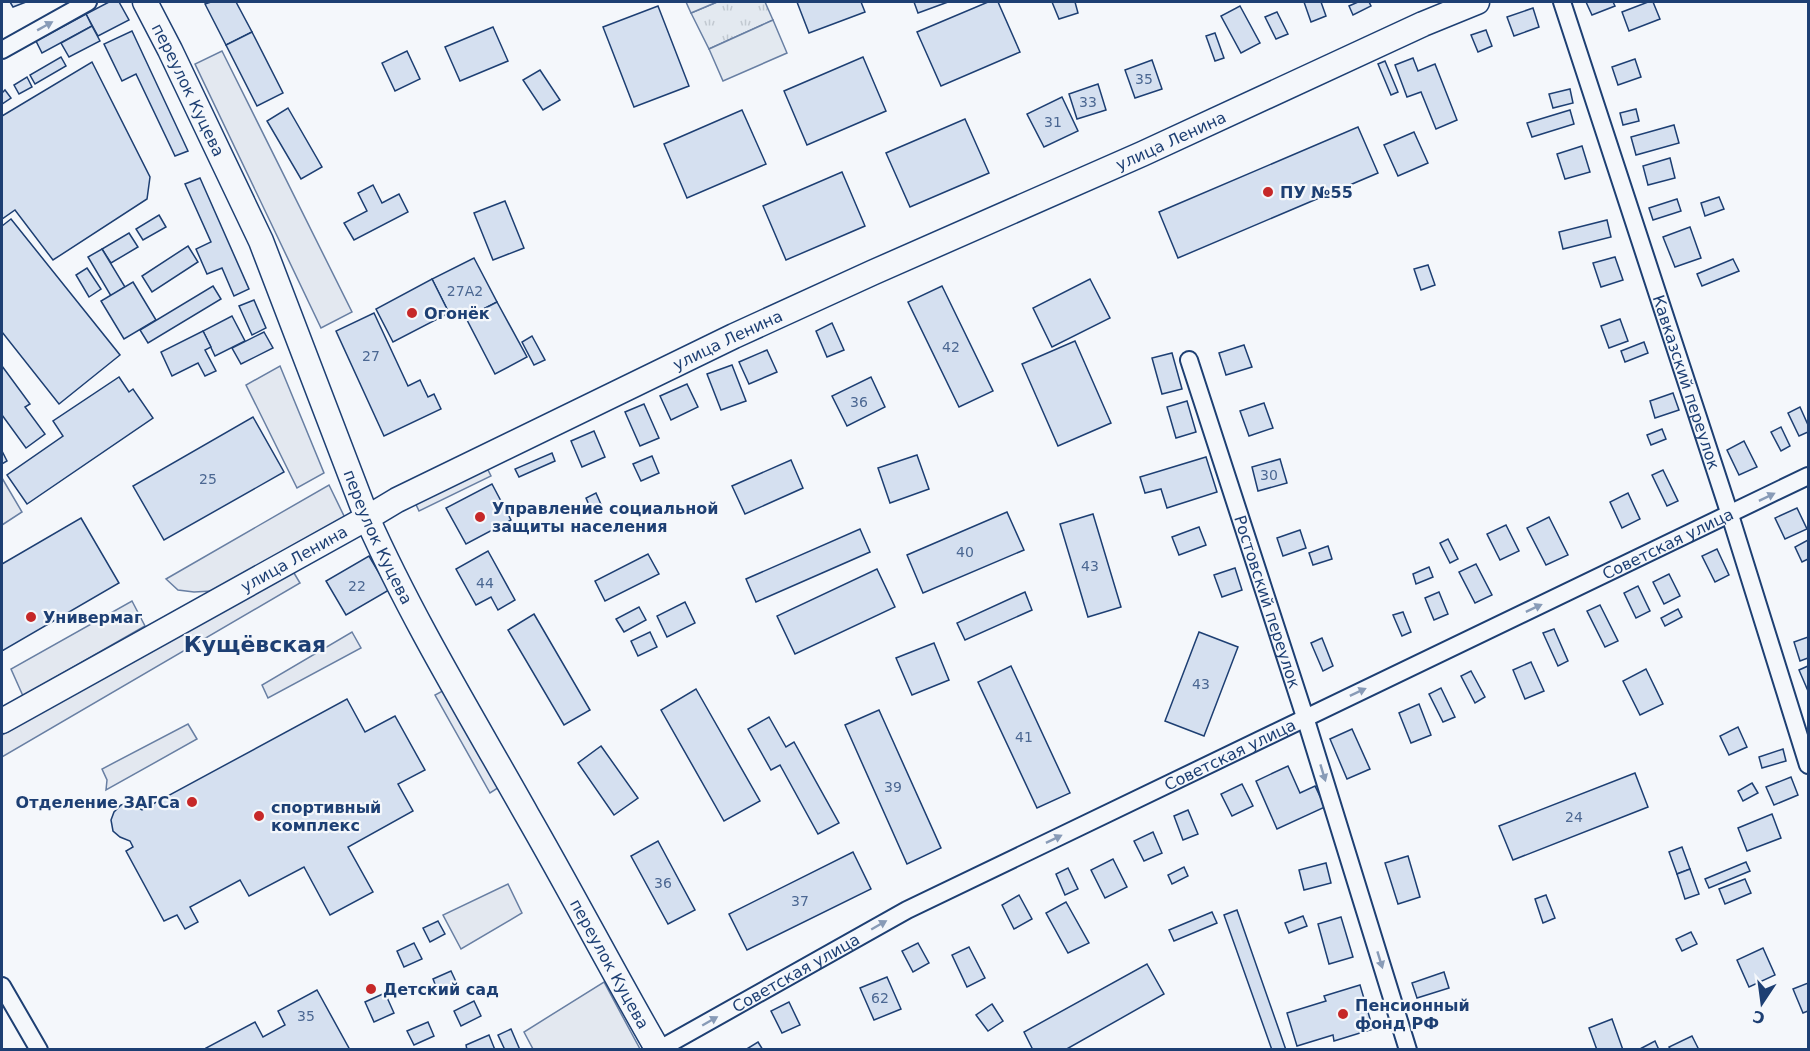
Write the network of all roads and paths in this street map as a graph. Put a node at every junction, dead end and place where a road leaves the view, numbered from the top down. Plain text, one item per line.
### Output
1 (88, 2) edge
2 (145, 2) edge
3 (1477, 2) edge
4 (1562, 2) edge
5 (2, 50) edge
6 (1189, 360) dead end
7 (1809, 476) edge
8 (1730, 515) junction
9 (367, 518) junction
10 (1305, 717) junction
11 (2, 721) edge
12 (1809, 765) edge
13 (2, 986) edge
14 (39, 1050) edge
15 (658, 1050) edge
16 (1408, 1050) edge

5 -> 1 street
2 - 9 street, переулок Куцева
3 - 9 street, улица Ленина
4 - 8 street, Кавказский переулок
6 - 10 street, Ростовский переулок
8 -> 7 street, Советская улица
10 -> 8 street, Советская улица
8 - 12 street, Кавказский переулок
9 - 11 street, улица Ленина
9 - 15 street, переулок Куцева
15 -> 10 street, Советская улица
10 -> 16 street, Ростовский переулок
13 - 14 street

